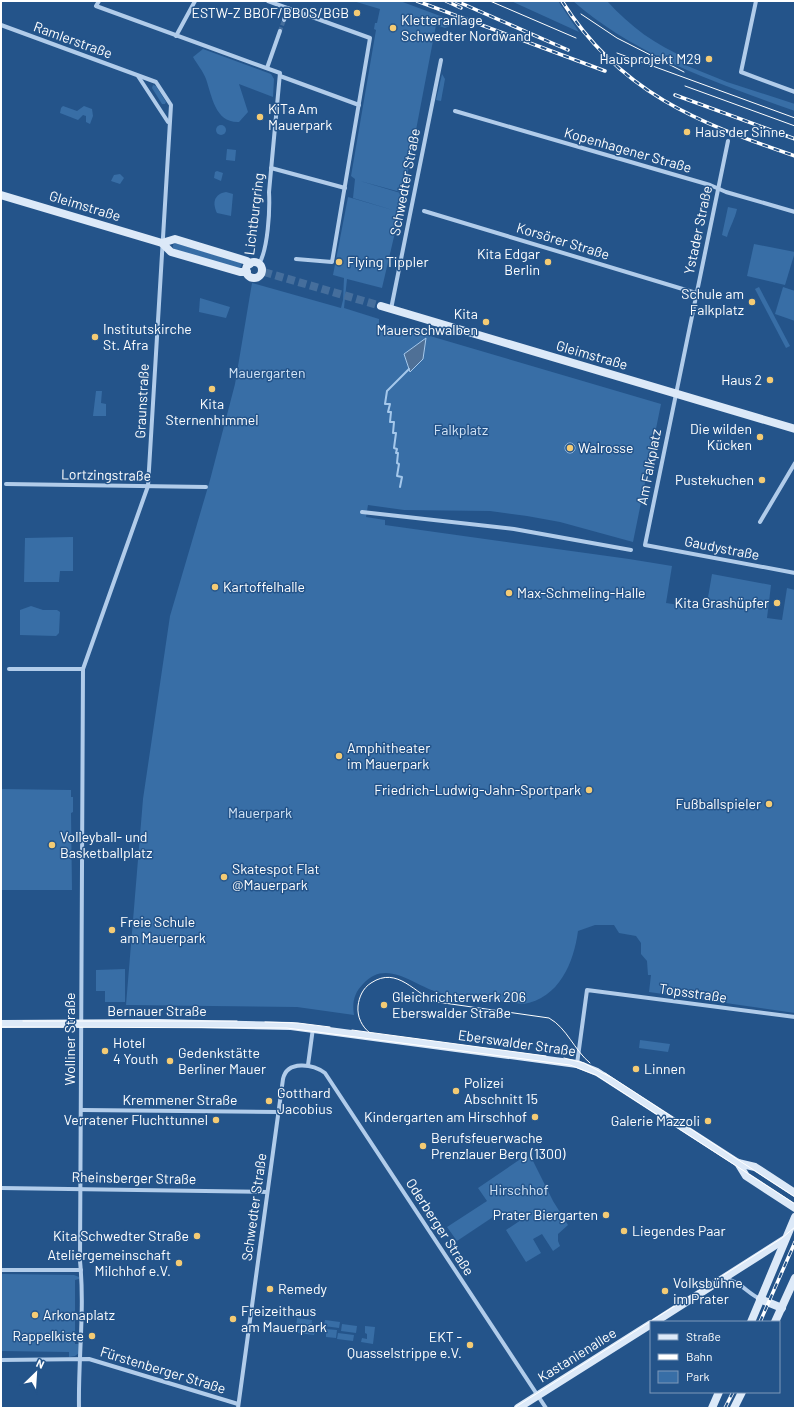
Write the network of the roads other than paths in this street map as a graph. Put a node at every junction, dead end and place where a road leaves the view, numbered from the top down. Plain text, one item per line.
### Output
1 (99, 1) edge
2 (195, 1) edge
3 (268, 1) edge
4 (756, 1) edge
5 (288, 8) junction
6 (284, 20) tunnel mouth
7 (1, 25) edge
8 (280, 31) tunnel mouth
9 (176, 36) junction
10 (441, 60) dead end
11 (267, 68) junction
12 (138, 75) junction
13 (280, 76) junction
14 (795, 92) edge
15 (359, 104) junction
16 (455, 111) dead end
17 (169, 122) junction
18 (728, 141) dead end
19 (271, 168) junction
20 (345, 188) junction
21 (718, 188) junction
22 (1, 195) edge
23 (424, 211) dead end
24 (795, 212) edge
25 (162, 243) junction
26 (296, 259) dead end
27 (248, 268) junction
28 (262, 269) junction
29 (696, 293) junction
30 (381, 306) tunnel mouth
31 (391, 309) junction
32 (675, 394) junction
33 (795, 430) edge
34 (795, 463) edge
35 (6, 484) dead end
36 (148, 486) junction
37 (206, 487) dead end
38 (362, 512) dead end
39 (760, 522) dead end
40 (645, 545) joint
41 (630, 550) dead end
42 (795, 573) edge
43 (9, 669) dead end
44 (83, 669) junction
45 (795, 1017) edge
46 (1, 1024) edge
47 (81, 1024) junction
48 (313, 1028) junction
49 (577, 1064) junction
50 (308, 1066) junction
51 (82, 1110) junction
52 (278, 1112) junction
53 (738, 1163) junction
54 (1, 1188) edge
55 (80, 1189) junction
56 (267, 1192) junction
57 (795, 1193) edge
58 (795, 1208) edge
59 (795, 1217) edge
60 (785, 1238) junction
61 (1, 1270) edge
62 (81, 1270) junction
63 (795, 1278) edge
64 (721, 1279) junction
65 (760, 1299) junction
66 (782, 1308) junction
67 (657, 1321) edge
68 (750, 1321) edge
69 (776, 1321) edge
70 (650, 1325) edge
71 (1, 1360) edge
72 (80, 1360) junction
73 (719, 1393) edge
74 (742, 1393) edge
75 (538, 1395) junction
76 (238, 1406) edge
77 (79, 1408) edge
78 (518, 1408) edge
79 (546, 1408) edge
80 (712, 1408) edge
81 (734, 1408) edge

1 - 9 street
2 - 9 street
3 - 5 street
4 - 14 street
5 - 6 street
5 - 15 street
7 - 12 street, Ramlerstraße
8 - 11 street
9 - 11 street
10 - 31 street, Schwedter Straße
11 - 13 street
12 - 17 street
12 - 17 street, Ramlerstraße
13 - 15 street
13 - 19 street, Lichtburgring
15 - 20 street
16 - 21 street, Kopenhagener Straße
17 - 25 street, Graunstraße
18 - 21 street, Ystader Straße
19 - 20 street, Lichtburgring
19 - 28 street, Lichtburgring
20 - 26 street
21 - 24 street, Kopenhagener Straße
21 - 29 street, Ystader Straße
22 - 25 main road, Gleimstraße
23 - 29 street, Korsörer Straße
25 - 27 main road, Gleimstraße
25 - 27 main road, Gleimstraße
25 - 36 street, Graunstraße
27 - 28 main road, Gleimstraße
27 - 28 main road, Gleimstraße
29 - 32 street, Ystader Straße
30 - 31 main road, Gleimstraße
31 - 32 main road, Gleimstraße
32 - 33 main road, Gleimstraße
32 - 40 street, Am Falkplatz
34 - 39 street
35 - 36 street, Lortzingstraße
36 - 37 street, Lortzingstraße
36 - 44 street, Graunstraße
38 - 41 street
40 - 42 street, Gaudystraße
43 - 44 street
44 - 47 street, Wolliner Straße
45 - 49 street, Topsstraße
46 - 47 main road, Bernauer Straße
47 - 48 main road, Bernauer Straße
47 - 51 street, Wolliner Straße
48 - 49 main road, Eberswalder Straße
48 - 50 street
49 - 53 main road, Eberswalder Straße
50 - 52 street, Schwedter Straße
50 - 75 street, Oderberger Straße
51 - 52 street, Kremmener Straße
51 - 55 street, Wolliner Straße
52 - 56 street, Schwedter Straße
53 - 57 main road, Eberswalder Straße
53 - 58 main road, Eberswalder Straße
54 - 55 street, Rheinsberger Straße
55 - 56 street, Rheinsberger Straße
55 - 62 street, Wolliner Straße
56 - 76 street, Schwedter Straße
59 - 60 main road
60 - 64 main road
60 - 65 main road
61 - 62 street
62 - 72 street, Wolliner Straße
63 - 66 main road
64 - 65 street
64 - 67 main road
65 - 66 main road
65 - 68 main road
66 - 69 main road
70 - 75 main road, Kastanienallee
71 - 72 street, Fürstenberger Straße
72 - 76 street, Fürstenberger Straße
72 - 77 street, Wolliner Straße
73 - 80 main road
74 - 81 main road
75 - 78 main road, Kastanienallee
75 - 79 street, Oderberger Straße

